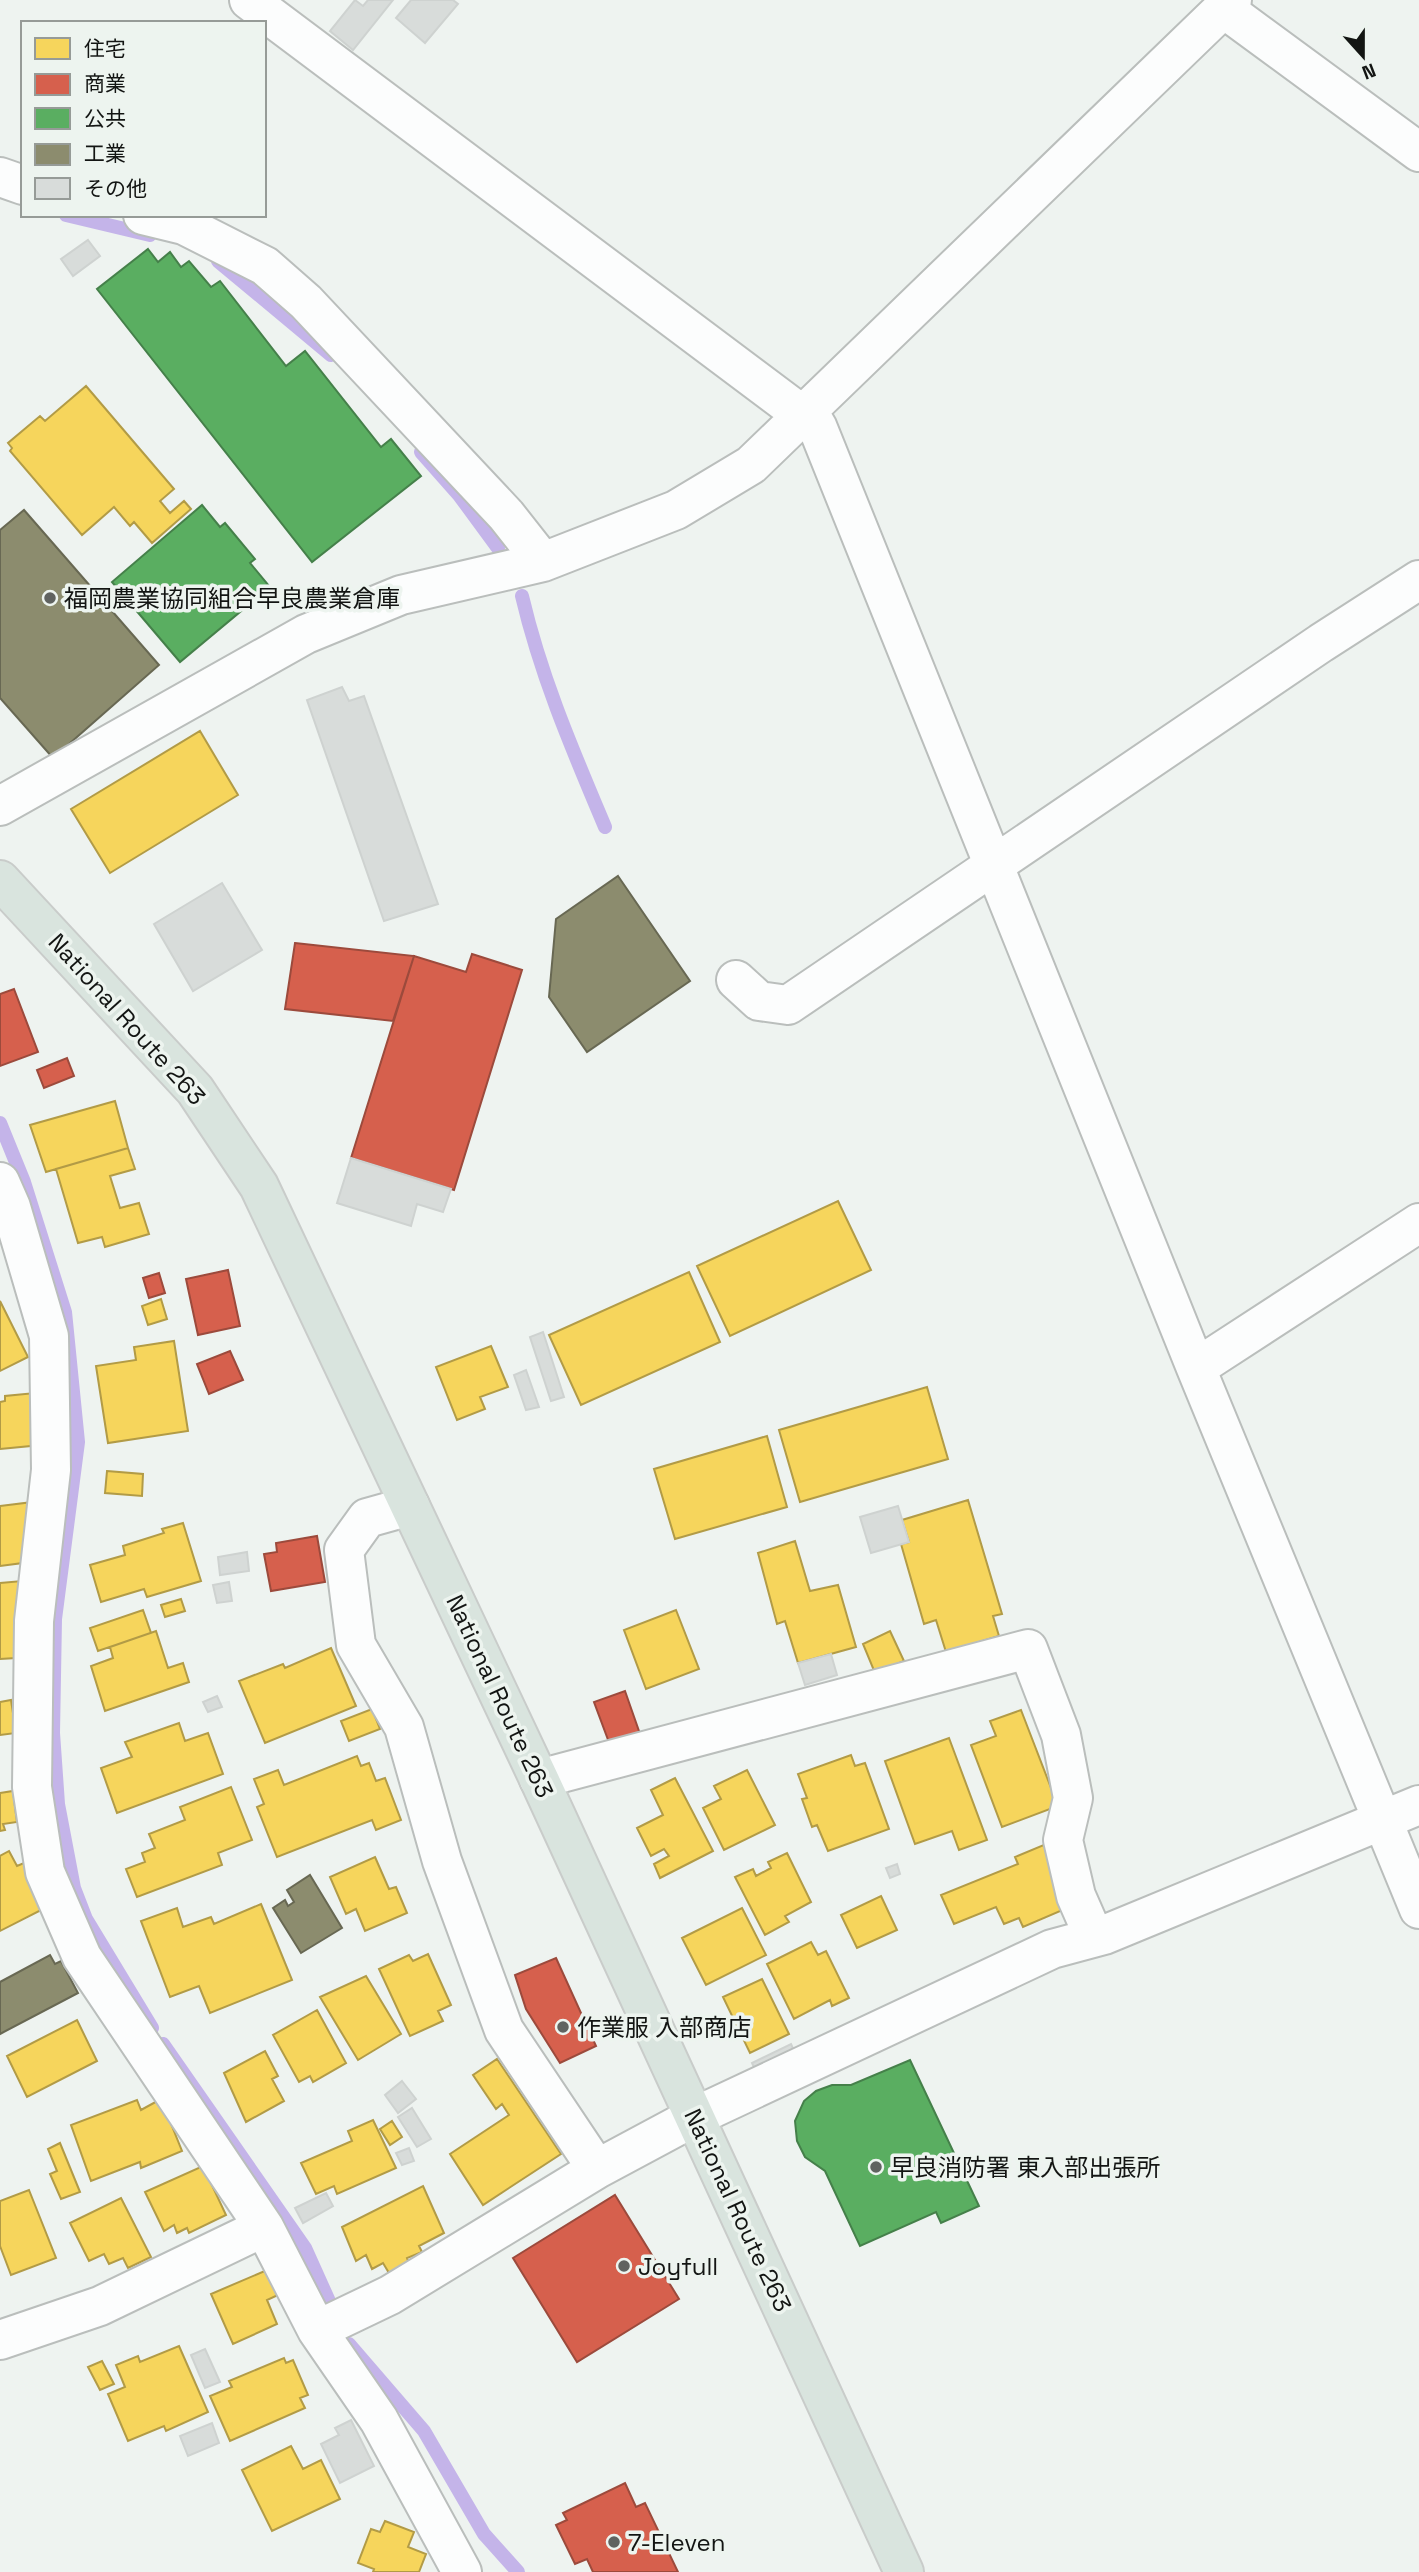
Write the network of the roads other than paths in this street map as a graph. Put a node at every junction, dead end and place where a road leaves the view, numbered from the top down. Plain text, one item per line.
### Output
1 (249, 0) edge
2 (1222, 3) edge
3 (1419, 152) edge
4 (0, 177) edge
5 (21, 185) edge
6 (151, 217) edge
7 (803, 416) junction
8 (543, 562) junction
9 (1419, 580) edge
10 (0, 806) edge
11 (996, 866) junction
12 (0, 880) edge
13 (736, 980) dead end
14 (0, 1182) edge
15 (1419, 1223) edge
16 (1196, 1368) junction
17 (410, 1506) junction
18 (540, 1779) junction
19 (1419, 1805) edge
20 (1382, 1820) junction
21 (1419, 1909) edge
22 (1094, 1937) junction
23 (695, 2117) junction
24 (597, 2169) junction
25 (264, 2227) junction
26 (317, 2329) junction
27 (0, 2340) edge
28 (462, 2572) edge
29 (904, 2572) edge

1 - 7 street
2 - 3 street
2 - 7 street
4 - 5 street
6 - 8 street
7 - 8 street
7 - 11 street
8 - 10 street
9 - 11 street
11 - 13 street
11 - 16 street
12 - 17 highway, National Route 263
14 - 25 street
15 - 16 street
16 - 20 street
17 - 18 highway, National Route 263
17 - 24 street
18 - 22 street
18 - 23 highway, National Route 263
19 - 20 street
20 - 21 street
20 - 22 street
22 - 23 street
23 - 24 street
23 - 29 highway, National Route 263
24 - 26 street
25 - 26 street
25 - 27 street
26 - 28 street

